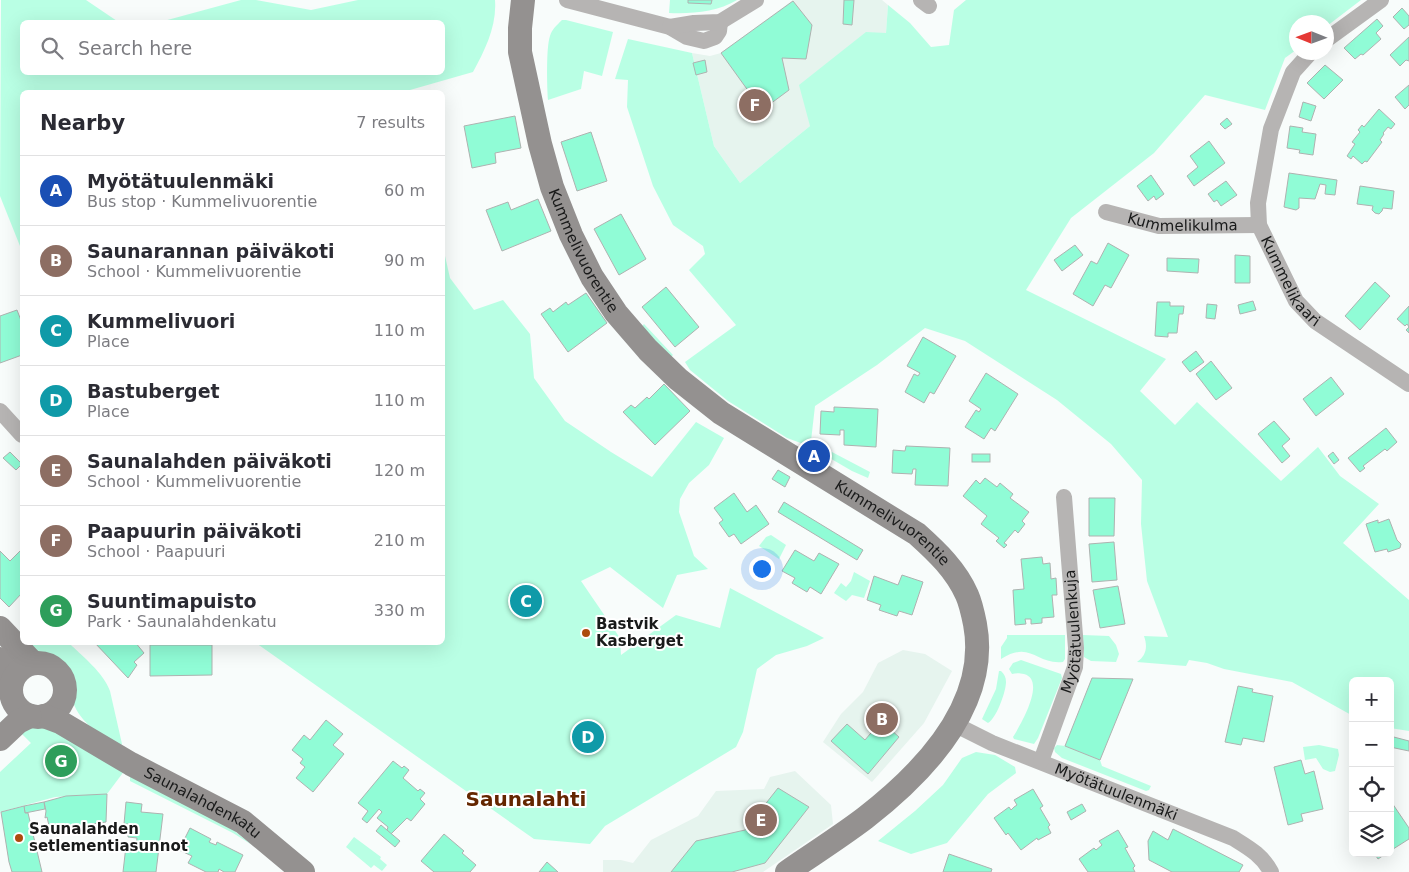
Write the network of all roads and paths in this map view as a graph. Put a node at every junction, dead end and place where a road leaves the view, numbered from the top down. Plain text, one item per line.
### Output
1 (523, 0) edge
2 (540, 0) edge
3 (567, 0) edge
4 (756, 0) edge
5 (1381, 0) edge
6 (1334, 34) edge
7 (1304, 60) edge
8 (530, 95) junction
9 (1106, 212) dead end
10 (1259, 225) junction
11 (1409, 384) edge
12 (0, 411) edge
13 (20, 432) edge
14 (1064, 497) dead end
15 (0, 628) edge
16 (0, 659) edge
17 (33, 663) junction
18 (8, 695) edge
19 (64, 696) junction
20 (37, 716) junction
21 (954, 724) junction
22 (0, 739) edge
23 (96, 743) junction
24 (1041, 761) junction
25 (303, 872) edge
26 (787, 872) edge
27 (1271, 872) edge

1 - 8 street, Kummelivuorentie
2 - 8 street, Kummelivuorentie
3 - 4 street
5 - 6 street
7 - 10 street, Kummelikaari
8 - 21 street, Kummelivuorentie
9 - 10 street, Kummelikulma
10 - 11 street, Kummelikaari
12 - 13 street
14 - 24 street, Myötätuulenkuja
15 - 17 street
16 - 18 street
17 - 18 street
17 - 19 street
18 - 20 street
19 - 20 street
19 - 23 street, Saunalahdenkatu
20 - 22 street
20 - 23 street, Saunalahdenkatu
21 - 24 street, Myötätuulenmäki
21 - 26 street, Kummelivuorentie
23 - 25 street, Saunalahdenkatu
24 - 27 street, Myötätuulenmäki

